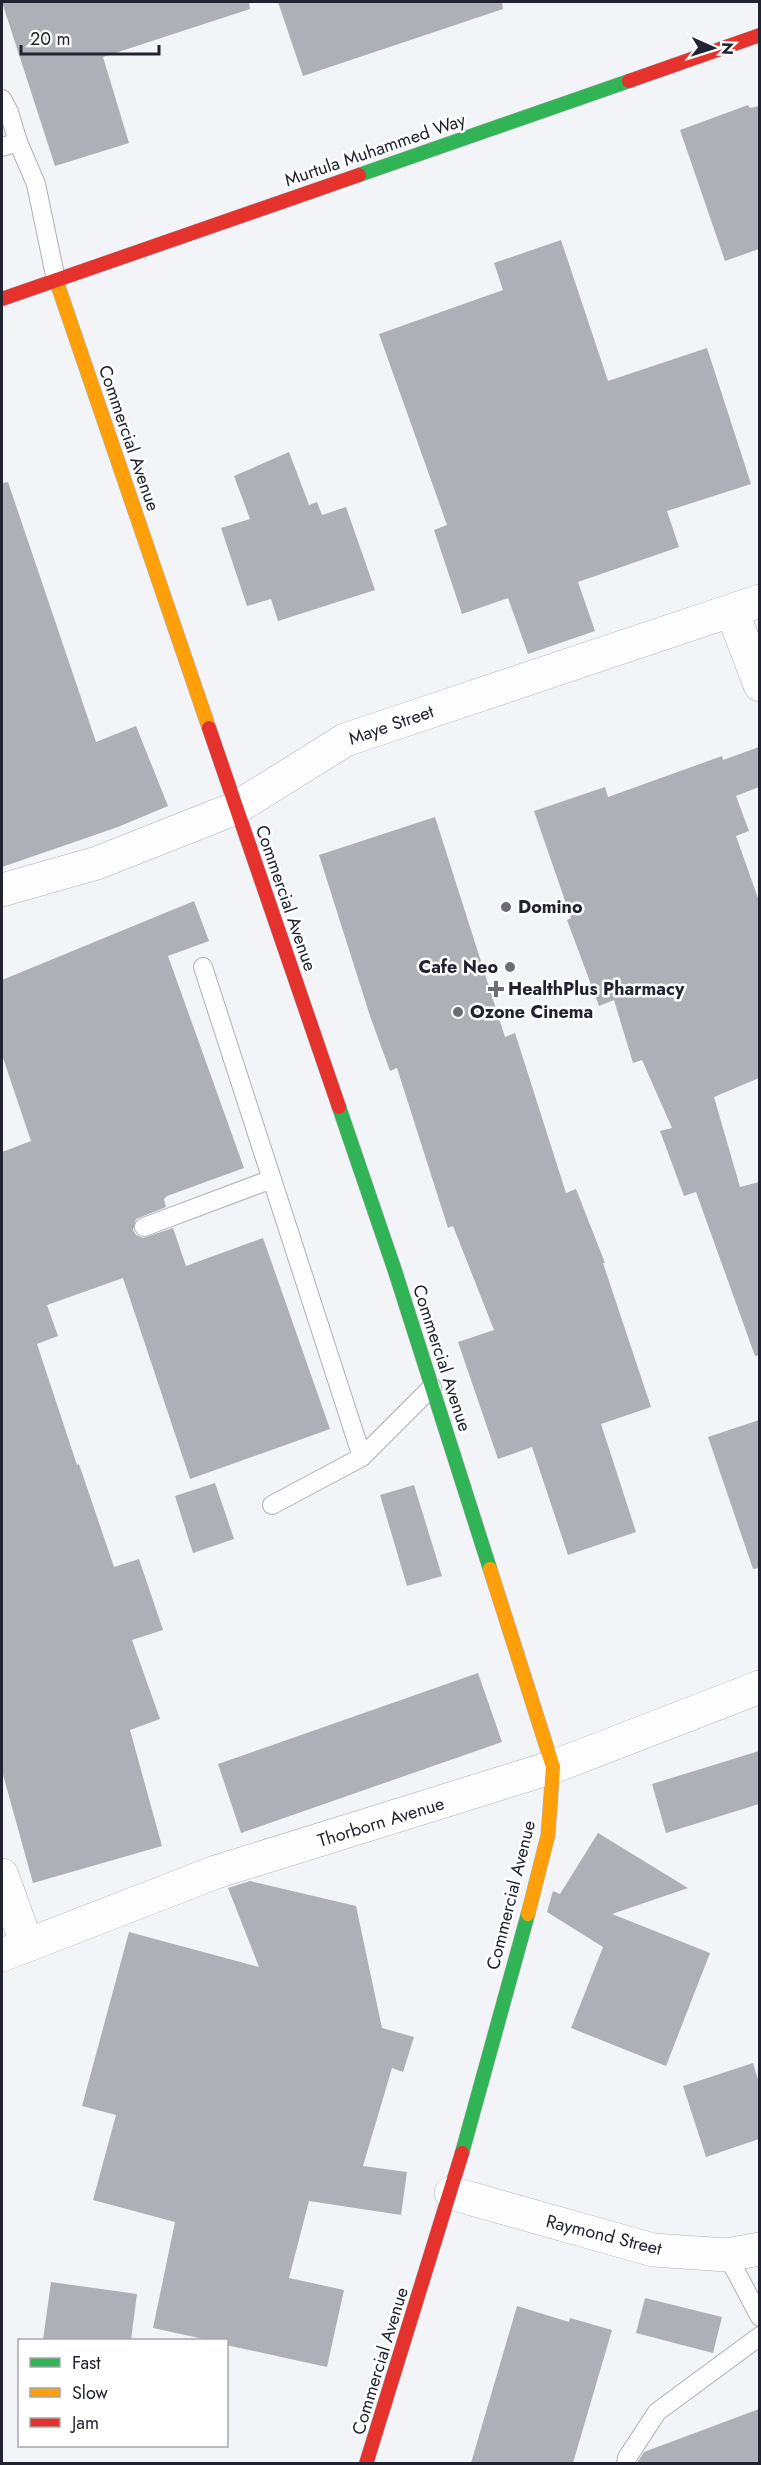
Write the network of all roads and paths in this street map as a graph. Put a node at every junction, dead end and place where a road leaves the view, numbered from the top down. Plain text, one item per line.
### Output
1 (759, 35) edge
2 (2, 99) edge
3 (10, 145) edge
4 (56, 280) junction
5 (2, 299) edge
6 (746, 606) edge
7 (759, 685) edge
8 (236, 807) junction
9 (2, 890) edge
10 (203, 967) dead end
11 (272, 1179) junction
12 (144, 1227) dead end
13 (432, 1387) junction
14 (362, 1456) junction
15 (272, 1505) dead end
16 (759, 1687) edge
17 (553, 1767) junction
18 (2, 1875) edge
19 (14, 1950) edge
20 (452, 2193) junction
21 (759, 2249) edge
22 (727, 2255) junction
23 (759, 2317) edge
24 (759, 2336) edge
25 (366, 2463) edge
26 (626, 2463) edge

1 - 4 street, Murtula Muhammed Way
2 - 3 lane
3 - 4 lane
4 - 5 street, Murtula Muhammed Way
4 - 8 street, Commercial Avenue
6 - 7 street
6 - 8 street, Maye Street
8 - 9 street, Maye Street
8 - 13 street, Commercial Avenue
10 - 11 lane
11 - 12 lane
11 - 14 lane
13 - 14 lane
13 - 17 street, Commercial Avenue
14 - 15 lane
16 - 17 street, Thorborn Avenue
17 - 19 street, Thorborn Avenue
17 - 20 street, Commercial Avenue
18 - 19 street
20 - 22 street, Raymond Street
20 - 25 street, Commercial Avenue
21 - 22 street, Raymond Street
22 - 23 lane
24 - 26 lane

